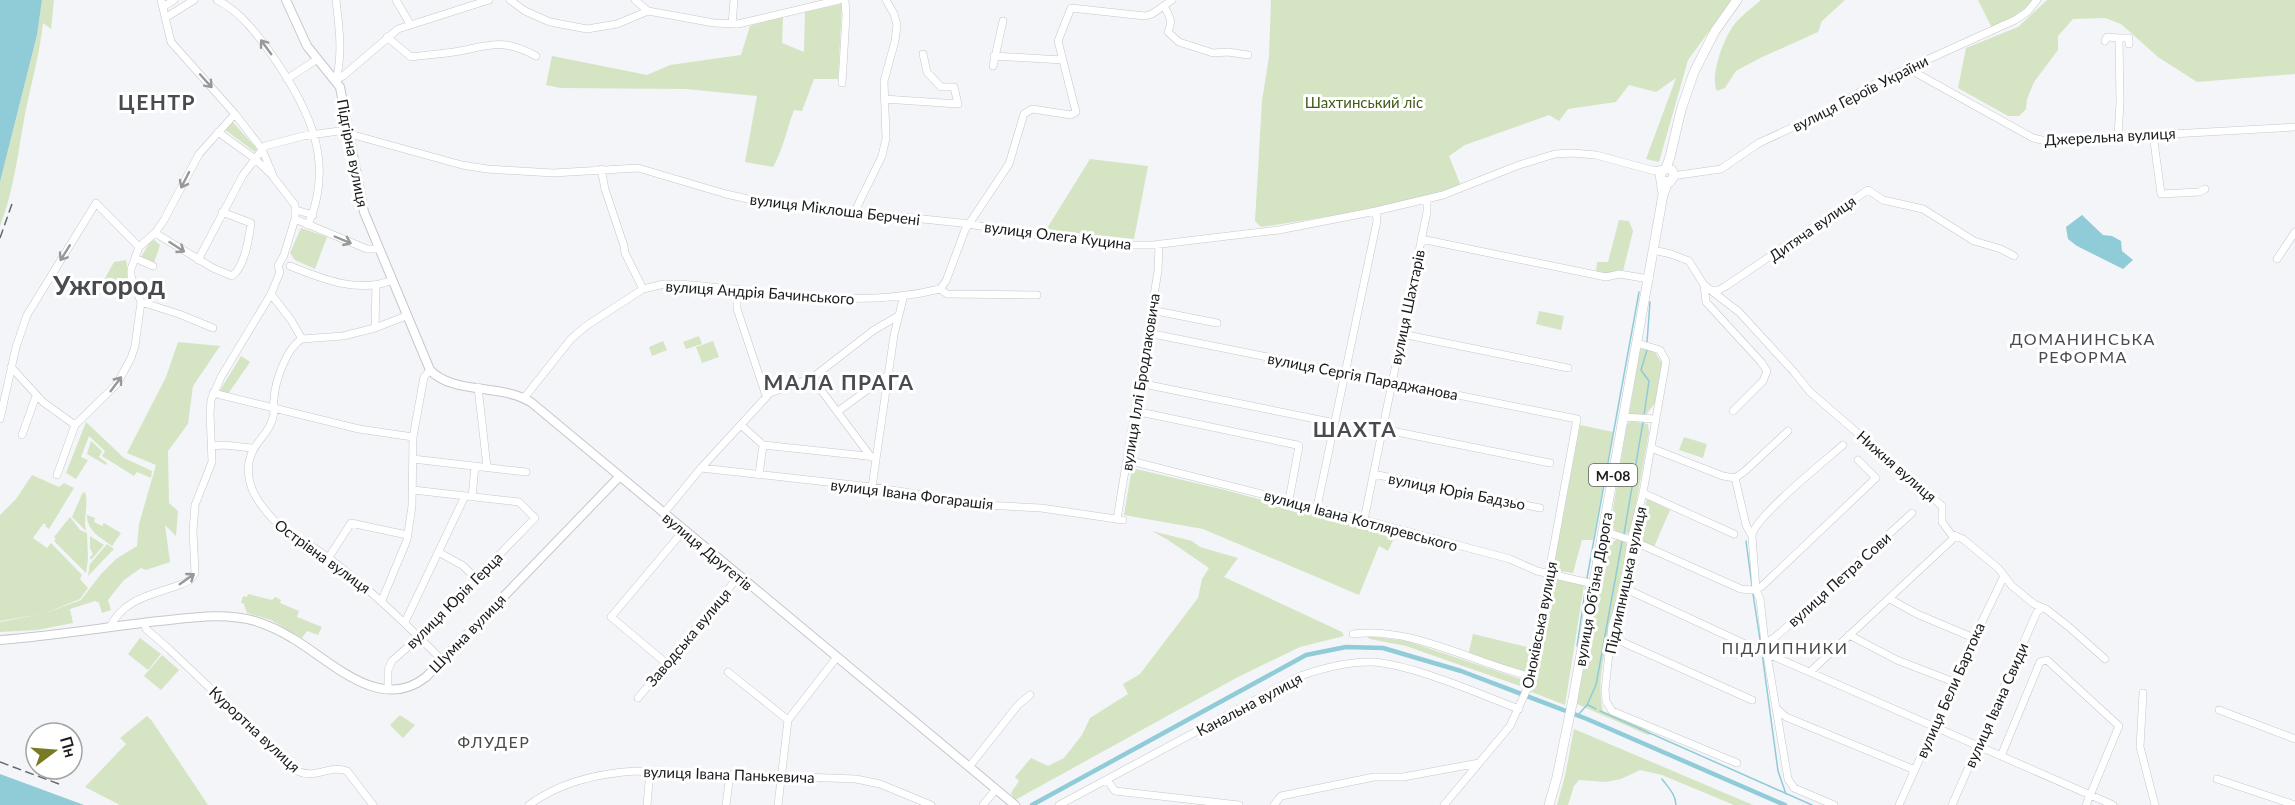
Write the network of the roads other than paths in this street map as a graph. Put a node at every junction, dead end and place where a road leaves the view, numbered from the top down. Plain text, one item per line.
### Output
1 (174, 0) edge
2 (194, 0) edge
3 (217, 0) edge
4 (286, 0) edge
5 (336, 0) edge
6 (396, 0) edge
7 (489, 0) edge
8 (510, 0) edge
9 (635, 0) edge
10 (734, 0) edge
11 (839, 0) edge
12 (845, 0) edge
13 (886, 0) edge
14 (1172, 0) edge
15 (1737, 0) edge
16 (2037, 0) edge
17 (162, 3) edge
18 (1072, 4) edge
19 (1164, 6) junction
20 (648, 11) junction
21 (165, 18) junction
22 (1004, 21) dead end
23 (410, 24) junction
24 (732, 24) junction
25 (387, 38) junction
26 (2119, 38) junction
27 (2105, 40) dead end
28 (2129, 44) dead end
29 (923, 54) dead end
30 (1248, 55) dead end
31 (536, 56) dead end
32 (994, 56) junction
33 (316, 60) junction
34 (1062, 60) junction
35 (993, 66) dead end
36 (1907, 68) junction
37 (287, 79) junction
38 (336, 80) junction
39 (842, 83) dead end
40 (884, 99) junction
41 (235, 114) junction
42 (2295, 127) edge
43 (218, 132) junction
44 (350, 133) junction
45 (2153, 134) junction
46 (315, 135) junction
47 (2118, 137) junction
48 (262, 149) junction
49 (254, 158) junction
50 (601, 169) junction
51 (1667, 174) junction
52 (274, 178) junction
53 (2205, 189) dead end
54 (1427, 200) junction
55 (296, 210) junction
56 (1376, 211) junction
57 (222, 212) junction
58 (854, 213) junction
59 (313, 215) junction
60 (295, 219) junction
61 (969, 224) junction
62 (308, 225) junction
63 (2295, 232) edge
64 (155, 233) junction
65 (1421, 239) junction
66 (1159, 244) junction
67 (139, 247) junction
68 (379, 249) junction
69 (1653, 250) junction
70 (284, 255) junction
71 (2014, 256) dead end
72 (135, 258) junction
73 (198, 260) junction
74 (2277, 260) dead end
75 (153, 266) dead end
76 (290, 266) junction
77 (280, 272) junction
78 (1649, 279) junction
79 (392, 280) junction
80 (1704, 285) junction
81 (376, 286) junction
82 (644, 289) junction
83 (940, 289) junction
84 (737, 290) junction
85 (1712, 290) junction
86 (271, 294) junction
87 (1037, 294) dead end
88 (904, 295) junction
89 (141, 302) junction
90 (1151, 310) junction
91 (406, 316) junction
92 (898, 316) junction
93 (1217, 323) dead end
94 (213, 328) dead end
95 (375, 328) junction
96 (1148, 333) junction
97 (1402, 334) junction
98 (302, 339) junction
99 (1637, 343) junction
100 (11, 367) junction
101 (1568, 368) dead end
102 (430, 370) junction
103 (1345, 372) junction
104 (889, 374) junction
105 (812, 378) junction
106 (1392, 382) junction
107 (1139, 383) junction
108 (478, 387) junction
109 (213, 393) junction
110 (36, 396) junction
111 (766, 396) junction
112 (524, 398) junction
113 (2, 406) edge
114 (274, 407) junction
115 (1135, 411) junction
116 (1733, 411) dead end
117 (837, 412) junction
118 (1624, 417) junction
119 (0, 418) edge
120 (1577, 419) joint
121 (1655, 419) junction
122 (1335, 423) junction
123 (75, 425) junction
124 (741, 425) junction
125 (1382, 429) junction
126 (1788, 431) dead end
127 (22, 435) dead end
128 (413, 437) junction
129 (763, 445) junction
130 (1843, 445) dead end
131 (212, 446) junction
132 (252, 448) junction
133 (1651, 448) junction
134 (873, 457) junction
135 (413, 459) junction
136 (1127, 460) junction
137 (1858, 460) dead end
138 (1550, 463) dead end
139 (475, 466) junction
140 (487, 468) junction
141 (701, 468) junction
142 (526, 472) dead end
143 (1373, 474) junction
144 (57, 475) dead end
145 (759, 475) junction
146 (619, 477) junction
147 (1736, 478) junction
148 (872, 486) junction
149 (413, 490) junction
150 (1644, 493) junction
151 (469, 496) junction
152 (1289, 500) junction
153 (1317, 507) junction
154 (1540, 508) dead end
155 (664, 513) junction
156 (1912, 513) dead end
157 (1120, 520) joint
158 (1364, 520) junction
159 (684, 530) junction
160 (1603, 531) junction
161 (1734, 534) dead end
162 (407, 535) junction
163 (1752, 536) junction
164 (1956, 536) junction
165 (1631, 540) junction
166 (438, 552) junction
167 (329, 557) junction
168 (1550, 574) junction
169 (739, 576) junction
170 (2004, 576) junction
171 (477, 579) junction
172 (1594, 584) junction
173 (1624, 588) junction
174 (1756, 590) junction
175 (1890, 599) junction
176 (382, 600) junction
177 (2042, 608) junction
178 (405, 622) junction
179 (144, 623) junction
180 (110, 627) junction
181 (1353, 634) dead end
182 (1849, 635) junction
183 (419, 637) junction
184 (1611, 637) junction
185 (1974, 638) junction
186 (0, 640) edge
187 (1766, 648) junction
188 (837, 657) junction
189 (2105, 659) dead end
190 (442, 660) junction
191 (666, 663) junction
192 (1811, 671) junction
193 (728, 672) dead end
194 (1529, 676) junction
195 (1954, 682) junction
196 (388, 689) junction
197 (2143, 693) dead end
198 (1030, 695) dead end
199 (638, 698) dead end
200 (1752, 700) dead end
201 (1520, 706) junction
202 (1776, 708) junction
203 (2219, 710) dead end
204 (788, 720) junction
205 (1934, 727) junction
206 (2295, 739) edge
207 (1979, 746) junction
208 (2001, 756) junction
209 (1479, 763) junction
210 (1737, 763) dead end
211 (969, 767) junction
212 (1462, 767) junction
213 (1915, 770) junction
214 (651, 771) junction
215 (730, 774) junction
216 (781, 776) junction
217 (1466, 779) junction
218 (2217, 779) dead end
219 (1107, 780) junction
220 (996, 789) junction
221 (2090, 795) junction
222 (373, 805) edge
223 (529, 805) edge
224 (647, 805) edge
225 (726, 805) edge
226 (778, 805) edge
227 (931, 805) edge
228 (983, 805) edge
229 (1015, 805) edge
230 (1059, 805) edge
231 (1239, 805) edge
232 (1274, 805) edge
233 (1444, 805) edge
234 (1549, 805) edge
235 (1834, 805) edge
236 (1899, 805) edge
237 (1952, 805) edge
238 (2086, 805) edge
239 (2113, 805) edge
240 (2155, 805) edge
241 (2295, 805) edge

1 - 17 street
2 - 21 street
37 -> 3 street
4 - 33 main road, Підгірна вулиця
5 - 38 street
6 - 23 street
7 - 23 street
8 - 20 street
9 - 20 street
10 - 24 street
11 - 24 street
12 - 39 street
13 - 40 street
14 - 19 street
15 - 51 highway, вулиця Обʼїзна Дорога
16 - 36 street, вулиця Героїв України
17 - 21 street
18 - 19 street
18 - 34 street
19 - 30 street
20 - 24 street
21 -> 41 street
22 - 32 street
23 - 25 street
25 - 31 street
25 - 38 street
26 - 27 street
26 - 28 street
26 - 47 street
29 - 40 street
32 - 34 street
32 - 35 street
33 - 37 street
33 - 38 main road, Підгірна вулиця
34 - 61 street
36 - 47 street, Джерельна вулиця
36 - 51 street, вулиця Героїв України
37 - 46 street
38 - 44 main road, Підгірна вулиця
40 - 58 street
41 - 43 street
41 - 48 street
42 - 45 street, Джерельна вулиця
43 - 49 street
43 -> 64 street
44 - 46 street, вулиця Міклоша Берчені
44 - 50 street, вулиця Міклоша Берчені
44 - 68 main road, Підгірна вулиця
45 - 47 street, Джерельна вулиця
45 - 53 street
46 - 48 street, вулиця Міклоша Берчені
46 - 59 street
48 - 49 street
48 - 52 street
49 - 52 street
49 - 57 street
50 - 58 street, вулиця Міклоша Берчені
50 - 82 street
51 - 54 street, вулиця Олега Куцина
51 - 69 highway, вулиця Обʼїзна Дорога / М-08
52 - 55 street
54 - 56 street, вулиця Олега Куцина
54 - 65 street, вулиця Шахтарів
55 - 59 street
55 - 60 street
56 - 66 street, вулиця Олега Куцина
56 - 103 street
57 - 73 street
57 - 73 street
58 - 61 street, вулиця Міклоша Берчені
59 - 62 street
60 - 62 street
60 - 70 street
61 - 66 street, вулиця Олега Куцина
61 - 83 street
62 -> 68 street
63 - 74 street
64 - 67 street
64 -> 73 street
65 - 78 street
65 - 97 street, вулиця Шахтарів
66 - 90 street, вулиця Іллі Бродлаковича
67 - 72 street
67 -> 100 street
68 - 79 main road, Підгірна вулиця
69 - 78 highway, вулиця Обʼїзна Дорога / М-08
69 - 80 street
70 - 76 street
70 - 77 street
71 - 85 street, Дитяча вулиця
72 - 75 street
72 - 89 street
76 - 77 street
76 - 81 street
77 - 86 street
78 - 99 highway, вулиця Обʼїзна Дорога / М-08
79 - 81 street
79 - 91 main road, Підгірна вулиця
80 - 85 street
80 - 116 street
81 - 95 street
82 - 84 street, вулиця Андрія Бачинського
82 - 112 street, вулиця Андрія Бачинського
83 - 87 street, вулиця Андрія Бачинського
83 - 88 street, вулиця Андрія Бачинського
84 - 88 street, вулиця Андрія Бачинського
84 - 111 street
85 - 164 street, Нижня вулиця
86 - 98 street
86 - 109 street
88 - 92 street
89 - 94 street
123 -> 89 street
90 - 93 street
90 - 96 street, вулиця Іллі Бродлаковича
91 - 95 street
91 - 102 main road
92 - 104 street
92 - 105 street
95 - 98 street
96 - 103 street, вулиця Сергія Параджанова
96 - 107 street, вулиця Іллі Бродлаковича
97 - 101 street
97 - 106 street, вулиця Шахтарів
98 - 114 street
99 - 118 highway, вулиця Обʼїзна Дорога / М-08
99 - 121 street, Підлипницька вулиця
100 - 110 street
100 - 113 street
102 - 108 main road, вулиця Другетів
102 - 128 street
103 - 106 street, вулиця Сергія Параджанова
103 - 122 street
104 - 117 street
104 - 134 street
105 - 111 street
105 - 117 street
106 - 120 street, вулиця Сергія Параджанова
106 - 125 street, вулиця Шахтарів
107 - 115 street, вулиця Іллі Бродлаковича
107 - 122 street
108 - 112 main road, вулиця Другетів
108 - 140 street
109 - 114 street
109 - 131 street
110 - 123 street
110 - 127 street
111 - 124 street
112 - 146 main road, вулиця Другетів
113 - 119 street
114 - 128 street
114 - 132 street
115 - 136 street, вулиця Іллі Бродлаковича
115 - 152 street
117 - 134 street
118 - 121 street
118 - 160 highway, вулиця Обʼїзна Дорога / М-08
120 - 168 street, Оноківська вулиця
121 - 133 street, Підлипницька вулиця
122 - 153 street
123 - 144 street
124 - 129 street
124 - 141 street
125 - 138 street
125 - 143 street, вулиця Шахтарів
126 - 147 street
128 - 135 street
129 - 134 street
129 - 145 street
130 - 163 street
131 - 132 street
180 -> 131 street
132 - 167 street, Острівна вулиця
133 - 147 street
133 - 150 street, Підлипницька вулиця
134 - 148 street
135 - 139 street
135 - 149 street
136 - 152 street, вулиця Івана Котляревського
136 - 157 street, вулиця Іллі Бродлаковича
137 - 174 street
139 - 140 street
139 - 151 street
140 - 142 street
141 - 145 street, вулиця Івана Фогарашія
141 - 155 street
143 - 154 street, вулиця Юрія Бадзьо
143 - 158 street, вулиця Шахтарів
145 - 148 street, вулиця Івана Фогарашія
146 - 155 main road, вулиця Другетів
146 - 190 main road, Шумна вулиця
147 - 163 street
148 - 157 street, вулиця Івана Фогарашія
149 - 151 street
149 - 162 street
150 - 161 street
150 - 165 street, Підлипницька вулиця
151 - 166 street
151 - 171 street, вулиця Юрія Герца
152 - 153 street, вулиця Івана Котляревського
153 - 158 street, вулиця Івана Котляревського
155 - 159 main road, вулиця Другетів
156 - 187 street, вулиця Петра Сови
158 - 168 street, вулиця Івана Котляревського
159 - 169 main road, вулиця Другетів
159 - 191 street
160 - 165 street
160 - 172 highway, вулиця Обʼїзна Дорога / М-08
162 - 167 street
162 - 176 street
163 - 174 street
164 - 170 street, Нижня вулиця
164 - 175 street
165 - 173 street, Підлипницька вулиця
165 - 174 street
166 - 171 street
166 - 178 street
167 - 176 street, Острівна вулиця
168 - 172 street, вулиця Івана Котляревського
168 - 194 street, Оноківська вулиця
169 - 188 main road, вулиця Другетів
169 - 191 street, Заводська вулиця
170 - 177 street, Нижня вулиця
170 - 185 street, вулиця Бели Бартока
171 - 183 street, вулиця Юрія Герца
172 - 234 highway, вулиця Обʼїзна Дорога / М-08
173 - 184 street, Підлипницька вулиця
173 - 187 street
174 - 187 street
175 - 182 street
175 - 185 street
176 - 178 street, Острівна вулиця
177 - 189 street, Нижня вулиця
177 - 207 street, вулиця Івана Свиди
178 - 183 street, Острівна вулиця
179 - 180 main road, Шумна вулиця
179 - 196 main road, Шумна вулиця
179 - 222 street, Курортна вулиця
180 - 186 main road, Шумна вулиця
181 - 194 street
182 - 192 street
182 - 195 street
183 - 190 street, Острівна вулиця
183 - 196 street, вулиця Юрія Герца
184 - 200 street
184 - 210 street, Підлипницька вулиця
185 - 195 street, вулиця Бели Бартока
187 - 192 street
187 - 202 street
188 - 204 street
188 - 211 main road, вулиця Другетів
190 - 196 main road, Шумна вулиця
191 - 199 street, Заводська вулиця
192 - 205 street
193 - 204 street
194 - 201 street, Оноківська вулиця
195 - 205 street, вулиця Бели Бартока
197 - 240 street
198 - 211 street
201 - 209 street, Оноківська вулиця
201 - 219 street, Канальна вулиця
202 - 213 street
202 - 235 street
203 - 206 street
204 - 216 street
205 - 207 street
205 - 213 street, вулиця Бели Бартока
207 - 208 street
207 - 237 street, вулиця Івана Свиди
208 - 221 street
208 - 221 street
209 - 212 street
209 - 217 street, Оноківська вулиця
211 - 220 main road, вулиця Другетів
212 - 217 street
212 - 232 street
213 - 236 street, вулиця Бели Бартока
214 - 215 street, вулиця Івана Панькевича
214 - 223 street, вулиця Івана Панькевича
214 - 224 street
215 - 216 street, вулиця Івана Панькевича
215 - 225 street
216 - 226 street
216 - 227 street, вулиця Івана Панькевича
217 - 233 street, Оноківська вулиця
218 - 241 street
219 - 230 street, Канальна вулиця
219 - 231 street
220 - 228 street
220 - 229 main road, вулиця Другетів
221 - 238 street
221 - 239 street

